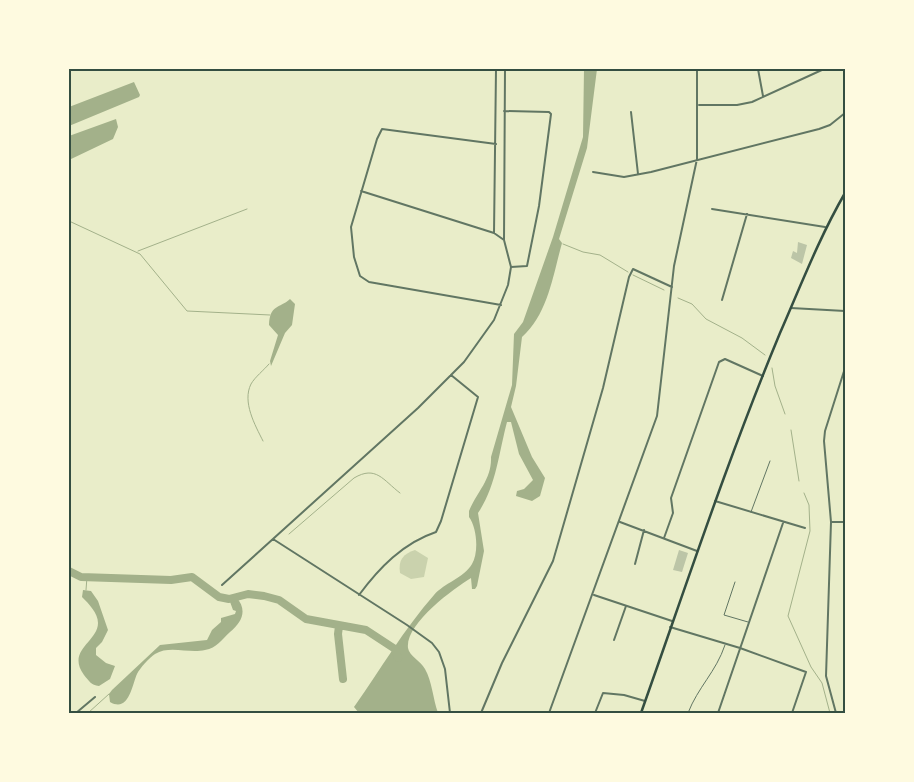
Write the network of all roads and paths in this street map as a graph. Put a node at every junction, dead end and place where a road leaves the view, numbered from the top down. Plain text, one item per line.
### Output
1 (496, 69) edge
2 (505, 69) edge
3 (697, 69) edge
4 (758, 69) edge
5 (824, 69) edge
6 (763, 97) junction
7 (698, 105) junction
8 (504, 111) junction
9 (631, 112) dead end
10 (845, 113) edge
11 (496, 144) junction
12 (697, 159) junction
13 (593, 172) dead end
14 (638, 175) junction
15 (361, 191) junction
16 (845, 193) edge
17 (712, 208) dead end
18 (747, 214) junction
19 (825, 227) junction
20 (494, 232) junction
21 (504, 240) junction
22 (511, 267) junction
23 (672, 287) junction
24 (722, 300) dead end
25 (501, 305) junction
26 (791, 308) junction
27 (845, 311) edge
28 (845, 368) edge
29 (451, 375) junction
30 (763, 376) junction
31 (770, 461) dead end
32 (715, 501) junction
33 (751, 512) junction
34 (620, 522) junction
35 (831, 522) junction
36 (845, 522) edge
37 (783, 523) junction
38 (806, 528) dead end
39 (644, 530) junction
40 (664, 538) junction
41 (273, 539) junction
42 (697, 551) junction
43 (635, 564) dead end
44 (735, 582) dead end
45 (222, 585) dead end
46 (359, 595) junction
47 (593, 595) junction
48 (626, 606) junction
49 (672, 621) junction
50 (749, 623) junction
51 (670, 628) junction
52 (614, 640) dead end
53 (726, 644) junction
54 (740, 648) junction
55 (95, 697) dead end
56 (645, 701) junction
57 (76, 713) edge
58 (450, 713) edge
59 (481, 713) edge
60 (549, 713) edge
61 (595, 713) edge
62 (640, 713) edge
63 (688, 713) edge
64 (718, 713) edge
65 (792, 713) edge
66 (836, 713) edge

1 - 11 street
2 - 8 street
3 - 7 street
4 - 6 street
5 - 6 street
6 - 7 street
7 - 12 street
8 - 21 street
8 - 22 street
9 - 14 street
10 - 12 street
11 - 15 street
11 - 20 street
12 - 14 street
12 - 23 street
13 - 14 street
15 - 20 street
15 - 25 street
16 - 19 main road
17 - 18 street
18 - 19 street
18 - 24 street
19 - 26 main road
20 - 21 street
21 - 22 street
22 - 25 street
23 - 34 street
23 - 59 street
25 - 29 street
26 - 27 street
26 - 30 main road
28 - 35 street
29 - 41 street
29 - 46 street
30 - 32 main road
30 - 40 street
31 - 33 lane
32 - 33 street
32 - 42 main road
33 - 37 street
34 - 39 street
34 - 47 street
35 - 36 street
35 - 66 street
37 - 38 street
37 - 50 street
39 - 40 street
39 - 43 street
40 - 42 street
41 - 45 street
41 - 46 street
42 - 49 main road
44 - 50 lane
46 - 58 street
47 - 48 street
47 - 60 street
48 - 49 street
48 - 52 street
49 - 51 main road
50 - 54 street
51 - 53 street
51 - 56 main road
53 - 54 street
53 - 63 lane
54 - 64 street
54 - 65 street
55 - 57 street
56 - 61 street
56 - 62 main road

